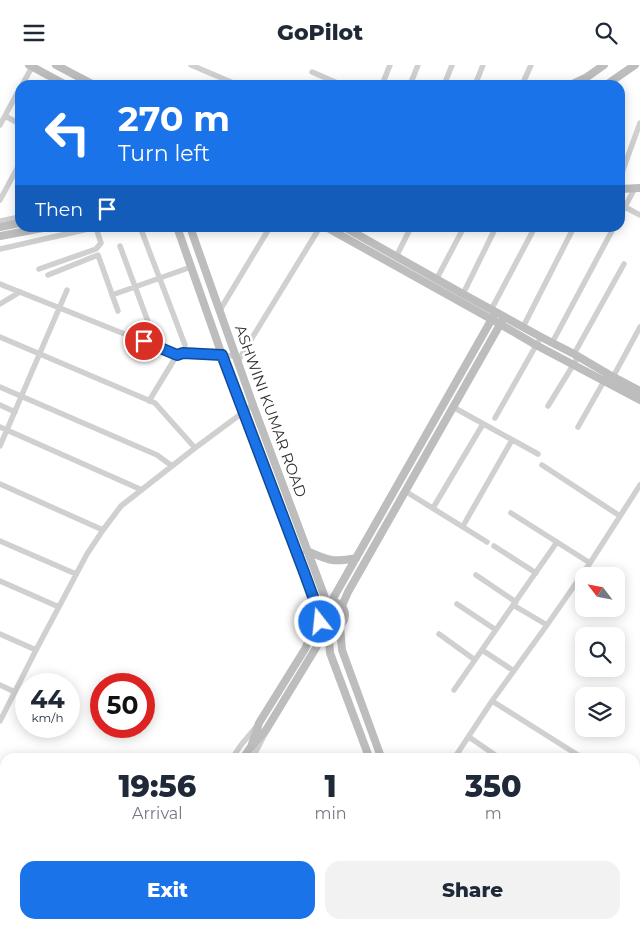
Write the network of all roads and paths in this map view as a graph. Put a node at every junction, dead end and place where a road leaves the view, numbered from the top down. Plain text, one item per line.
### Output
1 (56, 65) edge
2 (191, 65) edge
3 (390, 65) edge
4 (418, 65) edge
5 (452, 65) edge
6 (483, 65) edge
7 (532, 65) edge
8 (604, 65) edge
9 (635, 65) edge
10 (30, 66) edge
11 (312, 72) dead end
12 (24, 80) edge
13 (57, 80) edge
14 (84, 80) edge
15 (226, 80) edge
16 (330, 80) edge
17 (384, 80) edge
18 (412, 80) edge
19 (446, 80) edge
20 (477, 80) edge
21 (524, 80) edge
22 (581, 80) edge
23 (613, 80) edge
24 (15, 98) edge
25 (5, 116) junction
26 (15, 121) edge
27 (640, 123) edge
28 (0, 125) edge
29 (625, 164) edge
30 (15, 172) edge
31 (637, 188) edge
32 (0, 200) edge
33 (625, 207) joint
34 (640, 215) edge
35 (15, 219) edge
36 (15, 220) edge
37 (0, 221) edge
38 (0, 227) edge
39 (21, 232) edge
40 (78, 232) edge
41 (97, 232) edge
42 (142, 232) dead end
43 (178, 232) edge
44 (192, 232) edge
45 (267, 232) edge
46 (317, 232) edge
47 (336, 232) edge
48 (353, 232) edge
49 (408, 232) edge
50 (461, 232) edge
51 (493, 232) edge
52 (534, 232) edge
53 (571, 232) edge
54 (611, 232) edge
55 (0, 236) edge
56 (120, 247) dead end
57 (0, 249) edge
58 (396, 257) junction
59 (624, 264) dead end
60 (191, 267) junction
61 (39, 269) dead end
62 (48, 275) dead end
63 (160, 278) junction
64 (436, 280) junction
65 (0, 284) edge
66 (135, 286) junction
67 (67, 290) dead end
68 (20, 293) junction
69 (462, 294) junction
70 (112, 295) junction
71 (0, 304) edge
72 (60, 308) junction
73 (220, 310) junction
74 (118, 311) dead end
75 (493, 314) junction
76 (502, 320) junction
77 (150, 327) dead end
78 (523, 327) junction
79 (640, 327) edge
80 (0, 337) edge
81 (541, 337) junction
82 (552, 343) junction
83 (185, 345) dead end
84 (536, 345) junction
85 (39, 354) junction
86 (177, 355) junction
87 (222, 355) junction
88 (576, 355) junction
89 (237, 359) junction
90 (574, 364) junction
91 (609, 377) junction
92 (0, 387) edge
93 (640, 391) edge
94 (21, 396) junction
95 (640, 400) edge
96 (149, 401) junction
97 (0, 405) edge
98 (253, 405) junction
99 (548, 406) dead end
100 (453, 407) junction
101 (15, 412) junction
102 (243, 413) junction
103 (495, 419) dead end
104 (483, 424) junction
105 (0, 427) edge
106 (578, 427) dead end
107 (7, 430) junction
108 (512, 440) junction
109 (0, 445) edge
110 (195, 448) junction
111 (538, 454) dead end
112 (542, 465) dead end
113 (172, 466) junction
114 (0, 484) edge
115 (640, 485) edge
116 (142, 490) junction
117 (405, 491) junction
118 (433, 508) junction
119 (511, 513) dead end
120 (620, 516) junction
121 (463, 527) junction
122 (103, 530) junction
123 (0, 541) edge
124 (487, 542) dead end
125 (557, 542) junction
126 (494, 546) dead end
127 (307, 551) junction
128 (356, 558) junction
129 (590, 563) junction
130 (536, 573) junction
131 (76, 574) junction
132 (476, 575) dead end
133 (0, 581) edge
134 (329, 603) junction
135 (514, 603) junction
136 (457, 604) dead end
137 (59, 607) junction
138 (344, 611) junction
139 (319, 615) junction
140 (547, 625) junction
141 (340, 626) junction
142 (329, 628) junction
143 (496, 630) junction
144 (0, 634) edge
145 (439, 634) dead end
146 (36, 650) junction
147 (482, 651) junction
148 (475, 660) junction
149 (514, 671) junction
150 (24, 673) edge
151 (0, 685) edge
152 (454, 690) dead end
153 (15, 692) joint
154 (492, 701) junction
155 (0, 721) edge
156 (259, 723) junction
157 (266, 730) junction
158 (468, 737) junction
159 (250, 748) junction
160 (236, 753) edge
161 (247, 753) edge
162 (255, 753) edge
163 (367, 753) edge
164 (380, 753) edge
165 (458, 753) edge
166 (492, 753) edge
167 (575, 753) edge

1 - 14 main road
2 - 15 street
3 - 17 street
4 - 18 street
5 - 19 street
6 - 20 street
7 - 21 street
8 - 22 main road
9 - 23 main road
10 - 12 street
10 - 13 main road
11 - 16 street
24 - 25 street
25 - 26 street
25 - 28 street
27 - 29 street
30 - 32 street
31 - 33 street
33 - 34 street
35 - 37 street
36 - 38 main road
39 - 55 main road
40 - 57 street
41 - 61 street
42 - 63 street
43 - 60 main road, ASHWINI KUMAR ROAD
44 - 73 main road, ASHWINI KUMAR ROAD
45 - 73 street
46 - 89 street
47 - 75 main road
48 - 58 main road
49 - 58 street
50 - 64 street
51 - 69 street
52 - 75 street
53 - 78 street
54 - 82 street
56 - 66 street
58 - 64 main road
59 - 88 street
60 - 63 street
60 - 87 main road, ASHWINI KUMAR ROAD
62 - 70 street
63 - 66 street
63 - 83 street
64 - 69 main road
65 - 68 street
66 - 70 street
66 - 77 street
67 - 72 street
68 - 71 street
68 - 72 street
69 - 75 main road
70 - 74 street
72 - 85 street
72 - 86 street
73 - 89 main road, ASHWINI KUMAR ROAD
75 - 76 main road
75 - 128 main road
76 - 78 main road
76 - 84 main road
76 - 100 main road
78 - 81 main road
79 - 91 street
80 - 85 street
81 - 82 main road
81 - 84 street
82 - 88 main road
84 - 90 main road
84 - 103 street
85 - 94 street
85 - 96 street
86 - 87 street
86 - 96 street
87 - 89 street
87 - 102 main road, ASHWINI KUMAR ROAD
88 - 90 street
88 - 91 main road
89 - 98 main road, ASHWINI KUMAR ROAD
90 - 91 main road
90 - 99 street
91 - 93 main road
91 - 95 main road
91 - 106 street
92 - 94 street
94 - 101 street
94 - 113 street
96 - 110 street
97 - 101 street
98 - 102 street
98 - 127 main road, ASHWINI KUMAR ROAD
100 - 104 street
100 - 117 main road
101 - 107 street
102 - 110 street
102 - 139 main road, ASHWINI KUMAR ROAD
104 - 108 street
104 - 118 street
105 - 107 street
107 - 109 street
107 - 116 street
108 - 111 street
108 - 121 street
110 - 113 street
112 - 120 street
113 - 116 street
114 - 122 street
115 - 120 street
116 - 122 street
117 - 118 street
117 - 138 main road
118 - 121 street
119 - 125 street
120 - 129 street
121 - 124 street
122 - 131 street
123 - 131 street
125 - 129 street
125 - 130 street
126 - 130 street
127 - 128 main road
127 - 134 main road, ASHWINI KUMAR ROAD
128 - 134 main road
129 - 140 street
130 - 135 street
131 - 137 street
132 - 135 street
133 - 137 street
134 - 138 main road
134 - 139 main road
135 - 140 street
135 - 143 street
136 - 143 street
137 - 146 street
138 - 141 main road
139 - 142 main road
139 - 156 main road
140 - 149 street
141 - 142 main road
141 - 164 main road
142 - 157 main road
142 - 163 main road
143 - 147 street
144 - 146 street
145 - 148 street
146 - 150 street
147 - 148 street
147 - 149 street
148 - 152 street
149 - 154 street
151 - 153 street
153 - 155 street
154 - 158 street
154 - 167 street
156 - 159 main road
156 - 160 street
157 - 159 main road
157 - 162 street
158 - 165 street
158 - 166 street
159 - 161 main road

